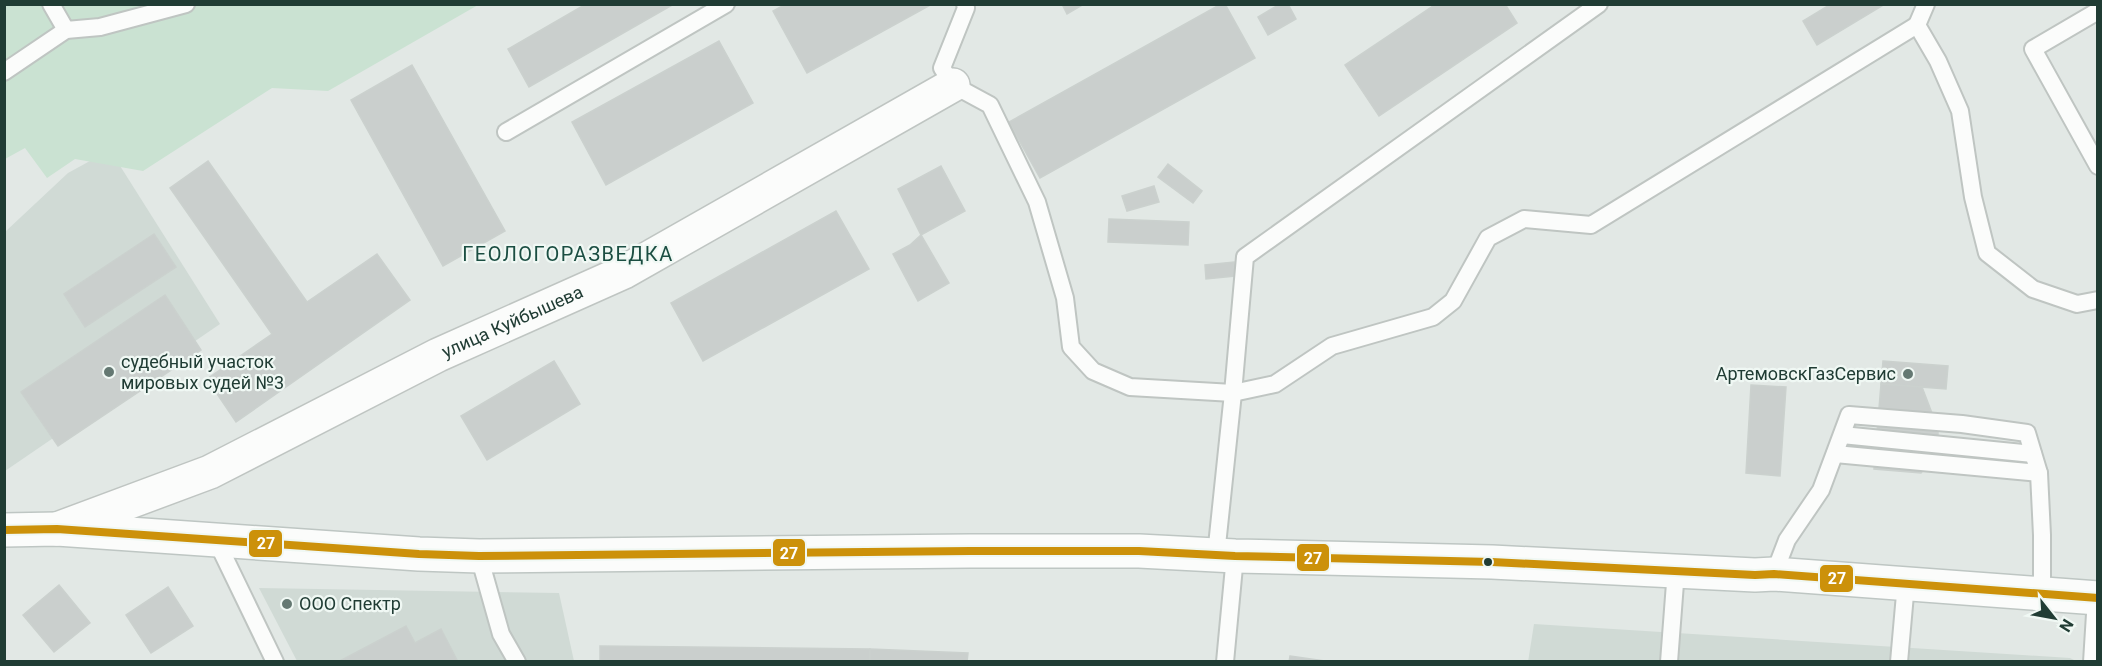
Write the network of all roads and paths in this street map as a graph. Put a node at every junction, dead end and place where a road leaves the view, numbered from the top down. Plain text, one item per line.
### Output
1 (51, 4) edge
2 (186, 4) edge
3 (726, 4) edge
4 (965, 4) edge
5 (1599, 4) edge
6 (1926, 4) edge
7 (2097, 11) edge
8 (1917, 25) junction
9 (66, 30) junction
10 (4, 72) edge
11 (953, 85) junction
12 (506, 132) dead end
13 (2097, 166) edge
14 (2097, 300) edge
15 (1233, 393) junction
16 (1835, 454) junction
17 (2039, 473) junction
18 (57, 529) junction
19 (4, 530) edge
20 (217, 542) junction
21 (1226, 555) junction
22 (479, 556) junction
23 (1676, 570) junction
24 (1773, 574) junction
25 (1906, 583) junction
26 (2042, 593) junction
27 (2097, 598) edge
28 (274, 662) edge
29 (518, 662) edge
30 (1225, 662) edge
31 (1669, 662) edge
32 (1899, 662) edge
33 (2092, 662) edge

1 - 9 lane
2 - 9 lane
3 - 12 lane
4 - 11 lane
5 - 15 lane
6 - 8 lane
7 - 13 lane
8 - 14 lane
8 - 15 lane
9 - 10 lane
11 - 15 lane
11 - 18 main road, улица Куйбышева
15 - 21 lane
16 - 17 lane
16 - 17 lane
16 - 24 lane
17 - 26 lane
18 - 19 main road
18 - 20 main road
20 - 22 main road
20 - 28 lane
21 - 22 main road
21 - 23 main road
21 - 30 lane
22 - 29 lane
23 - 24 main road
23 - 31 lane
24 - 25 main road
25 - 26 main road
25 - 32 lane
26 - 27 main road
27 - 33 lane

